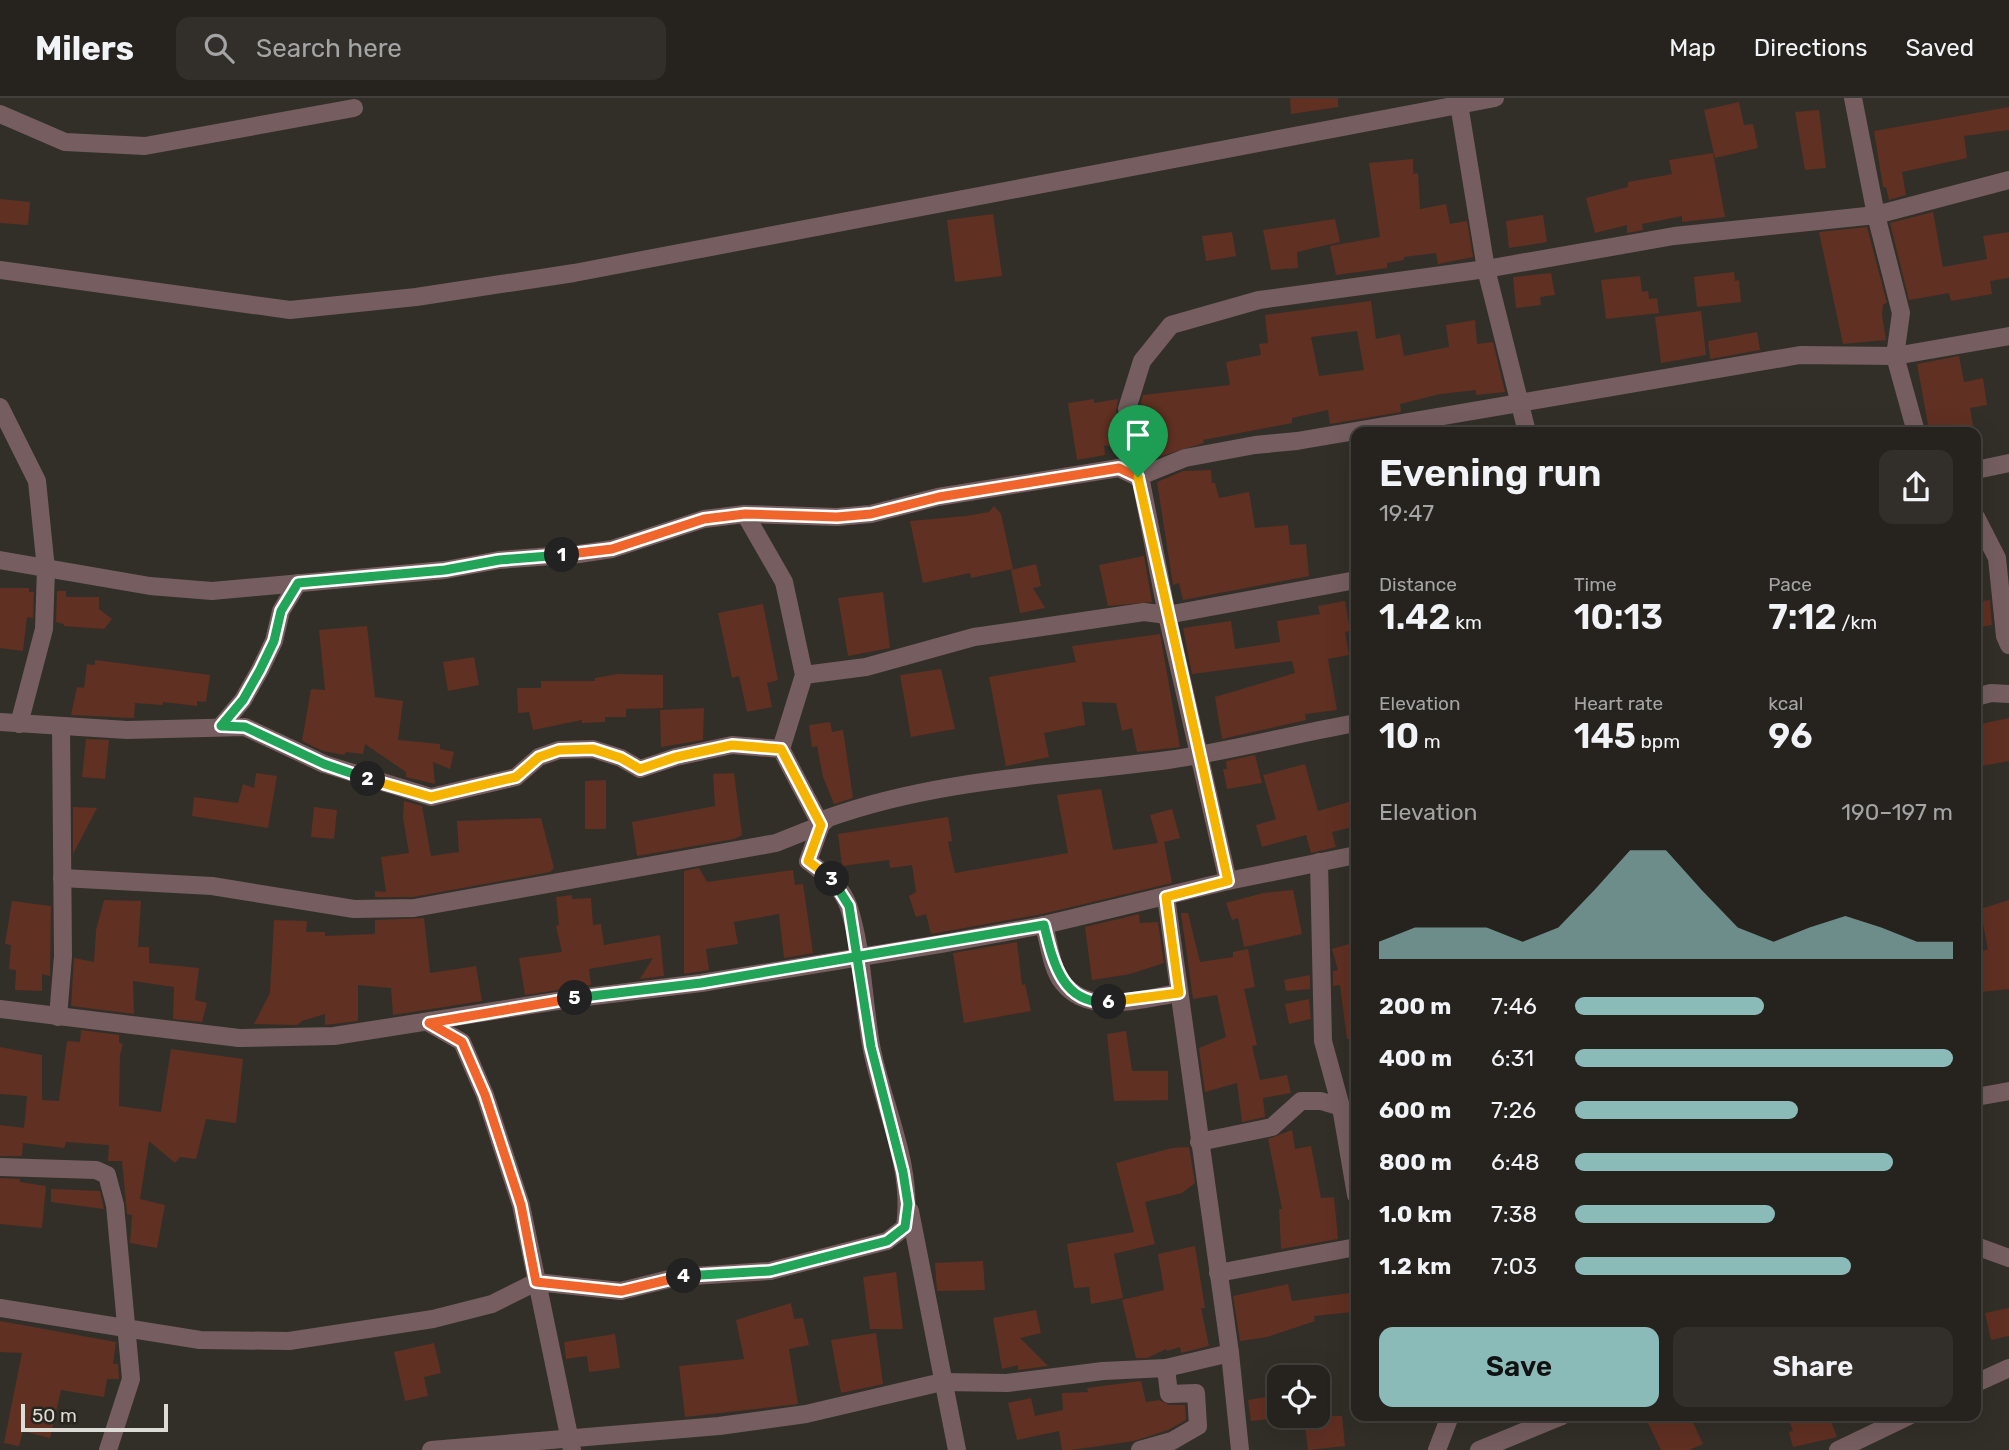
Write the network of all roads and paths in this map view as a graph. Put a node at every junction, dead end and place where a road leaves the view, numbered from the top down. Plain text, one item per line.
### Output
1 (1495, 98) edge
2 (1853, 98) edge
3 (1459, 102) edge
4 (354, 108) dead end
5 (0, 114) edge
6 (2009, 180) edge
7 (1876, 215) junction
8 (1486, 269) junction
9 (0, 270) edge
10 (2009, 336) edge
11 (1895, 356) junction
12 (1521, 401) junction
13 (0, 407) edge
14 (1365, 427) edge
15 (1526, 427) edge
16 (1915, 427) edge
17 (1351, 429) edge
18 (2009, 463) edge
19 (1981, 469) edge
20 (1138, 477) junction
21 (745, 514) junction
22 (1981, 527) edge
23 (0, 560) edge
24 (46, 569) junction
25 (1351, 581) edge
26 (298, 583) junction
27 (1167, 615) junction
28 (2009, 645) edge
29 (804, 675) junction
30 (2009, 694) edge
31 (1981, 696) edge
32 (0, 722) edge
33 (19, 724) junction
34 (1351, 724) edge
35 (221, 726) junction
36 (61, 727) junction
37 (781, 749) junction
38 (1198, 756) junction
39 (821, 825) junction
40 (1351, 856) edge
41 (1319, 862) junction
42 (62, 878) junction
43 (1228, 881) junction
44 (1166, 897) junction
45 (1044, 925) junction
46 (859, 956) junction
47 (1179, 993) junction
48 (0, 1009) edge
49 (58, 1017) junction
50 (429, 1023) junction
51 (2009, 1091) edge
52 (1981, 1096) edge
53 (1341, 1107) junction
54 (1199, 1142) junction
55 (1351, 1166) edge
56 (0, 1167) edge
57 (908, 1204) junction
58 (1351, 1248) edge
59 (1981, 1248) edge
60 (2009, 1258) edge
61 (1218, 1273) junction
62 (536, 1282) junction
63 (0, 1308) edge
64 (126, 1327) junction
65 (1230, 1353) junction
66 (1166, 1368) junction
67 (2009, 1368) edge
68 (1981, 1381) edge
69 (942, 1382) junction
70 (1448, 1421) edge
71 (1550, 1421) edge
72 (1899, 1421) edge
73 (570, 1444) edge
74 (1848, 1448) edge
75 (108, 1450) edge
76 (431, 1450) edge
77 (957, 1450) edge
78 (1140, 1450) edge
79 (1240, 1450) edge
80 (1437, 1450) edge
81 (1479, 1450) edge

1 - 3 street
2 - 7 street
3 - 8 street
3 - 9 street
4 - 5 street
6 - 7 street
7 - 8 street
7 - 11 street
8 - 12 street
8 - 20 street
10 - 11 street
11 - 12 street
11 - 16 street
12 - 14 street
12 - 15 street
13 - 24 street
17 - 20 street
18 - 19 street
20 - 21 street
20 - 27 street
21 - 26 street
21 - 29 street
22 - 28 street
23 - 24 street
24 - 26 street
24 - 33 street
25 - 27 street
26 - 35 street
27 - 29 street
27 - 38 street
29 - 37 street
30 - 31 street
32 - 33 street
33 - 36 street
34 - 38 street
35 - 36 street
35 - 37 street
36 - 42 street
37 - 39 street
38 - 39 street
38 - 43 street
39 - 42 street
39 - 46 street
40 - 41 street
41 - 43 street
41 - 53 street
42 - 49 street
43 - 44 street
44 - 45 street
44 - 47 street
45 - 46 street
45 - 47 street
46 - 50 street
46 - 57 street
47 - 54 street
48 - 49 street
49 - 50 street
50 - 62 street
51 - 52 street
53 - 54 street
53 - 55 street
54 - 61 street
56 - 64 street
57 - 62 street
57 - 69 street
58 - 61 street
59 - 60 street
61 - 65 street
62 - 64 street
62 - 73 street
63 - 64 street
64 - 75 street
65 - 66 street
65 - 79 street
66 - 69 street
66 - 78 street
67 - 68 street
69 - 73 street
69 - 77 street
70 - 80 street
71 - 81 street
72 - 74 street
73 - 76 street

